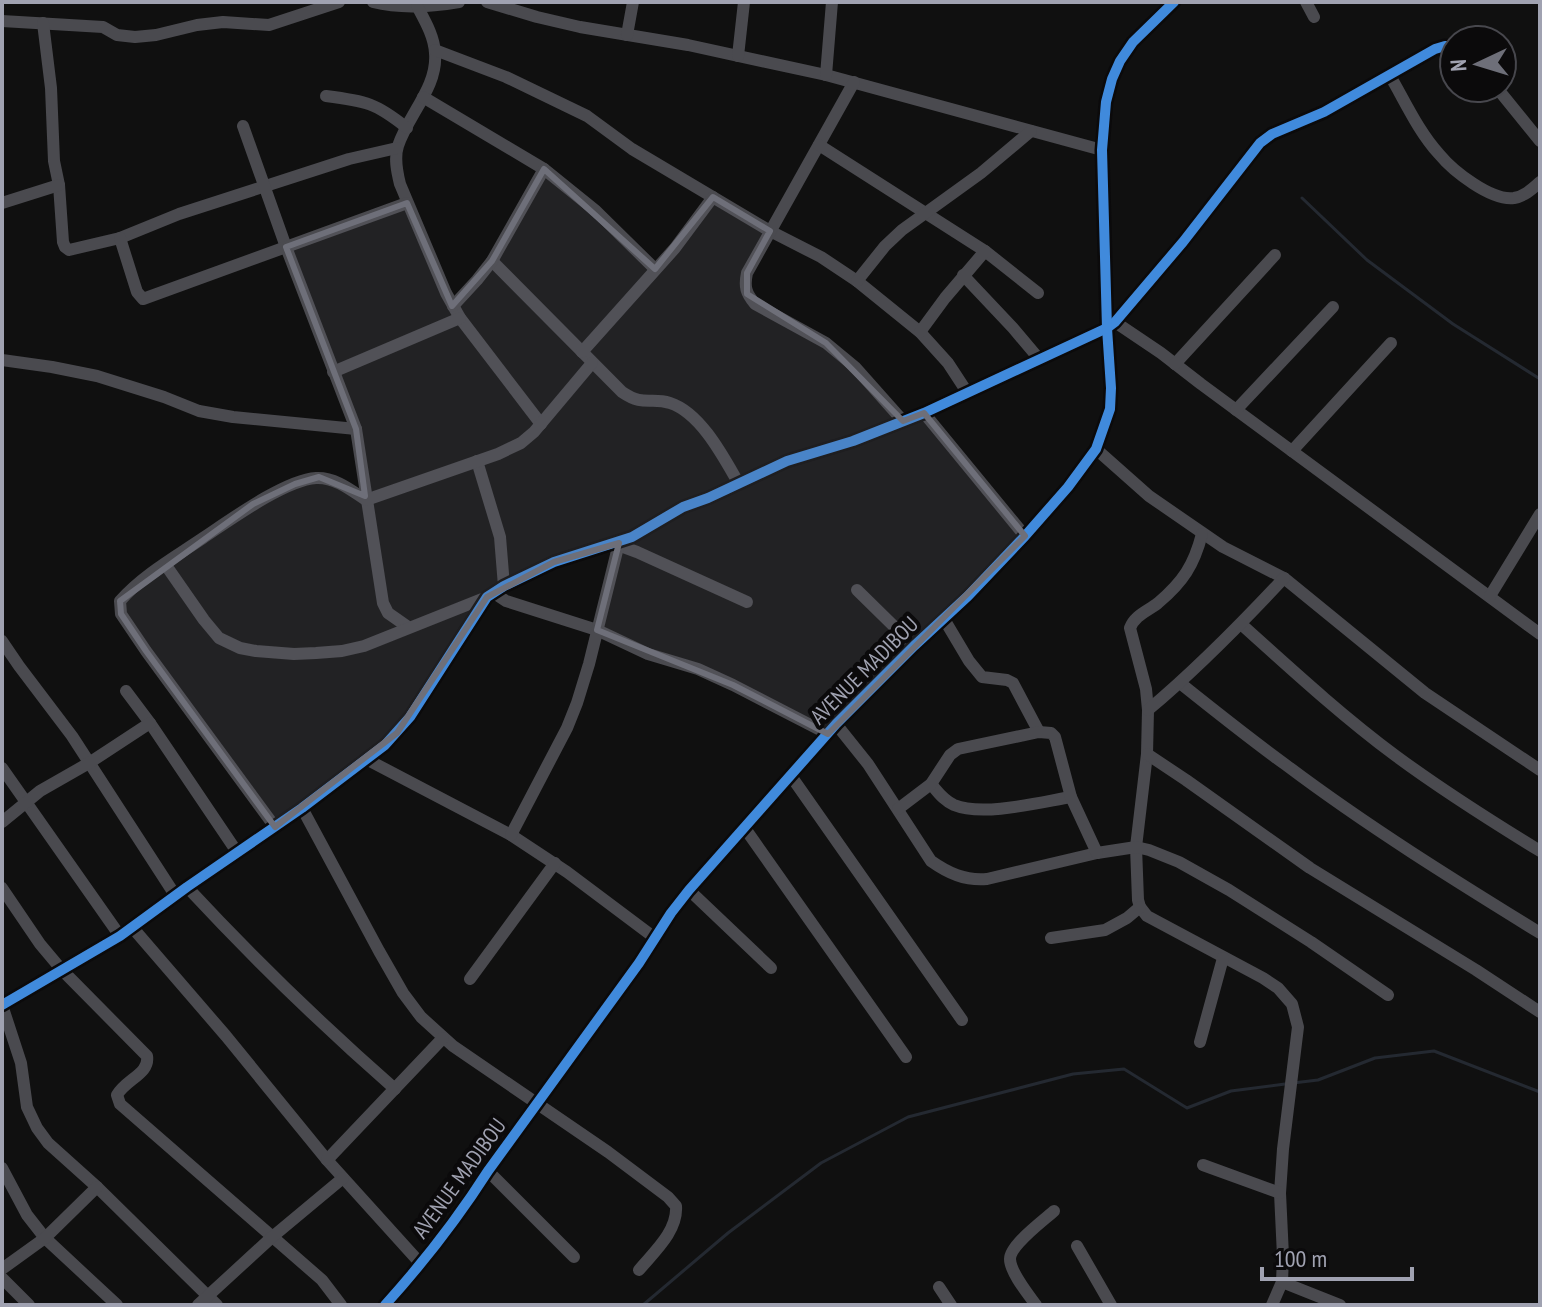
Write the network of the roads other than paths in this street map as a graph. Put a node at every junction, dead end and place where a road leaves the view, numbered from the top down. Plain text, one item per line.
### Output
1 (339, 2) edge
2 (373, 2) edge
3 (459, 2) edge
4 (487, 2) edge
5 (633, 2) edge
6 (744, 2) edge
7 (832, 2) edge
8 (1174, 2) edge
9 (1306, 2) edge
10 (417, 6) junction
11 (1314, 17) dead end
12 (2, 21) edge
13 (43, 23) junction
14 (627, 35) junction
15 (1438, 48) edge
16 (435, 50) junction
17 (738, 56) junction
18 (1389, 74) junction
19 (826, 75) junction
20 (854, 82) junction
21 (326, 96) dead end
22 (423, 97) junction
23 (1510, 104) edge
24 (243, 126) dead end
25 (407, 128) junction
26 (1031, 131) junction
27 (1540, 141) edge
28 (819, 145) junction
29 (397, 148) junction
30 (1102, 150) junction
31 (544, 169) junction
32 (1540, 182) edge
33 (59, 185) junction
34 (265, 187) junction
35 (713, 197) junction
36 (2, 203) edge
37 (407, 203) junction
38 (927, 213) junction
39 (770, 231) junction
40 (120, 238) junction
41 (286, 247) junction
42 (985, 251) junction
43 (1275, 255) dead end
44 (492, 261) junction
45 (655, 269) junction
46 (963, 275) junction
47 (857, 281) junction
48 (1038, 293) dead end
49 (453, 306) junction
50 (1333, 307) dead end
51 (460, 318) junction
52 (1111, 325) junction
53 (920, 332) junction
54 (1391, 343) dead end
55 (582, 352) junction
56 (2, 360) edge
57 (1040, 360) junction
58 (592, 363) junction
59 (1175, 364) junction
60 (333, 372) junction
61 (967, 392) junction
62 (1236, 410) junction
63 (924, 413) junction
64 (903, 421) junction
65 (541, 424) junction
66 (356, 429) junction
67 (1096, 449) junction
68 (1292, 451) junction
69 (477, 461) junction
70 (739, 484) junction
71 (366, 500) junction
72 (1540, 514) edge
73 (1202, 534) junction
74 (1025, 536) junction
75 (618, 544) junction
76 (165, 564) junction
77 (1284, 578) junction
78 (857, 590) dead end
79 (495, 592) junction
80 (1490, 596) junction
81 (747, 602) dead end
82 (944, 619) junction
83 (1241, 624) junction
84 (408, 627) junction
85 (597, 630) junction
86 (1539, 631) edge
87 (2, 641) edge
88 (914, 646) junction
89 (1180, 683) junction
90 (126, 691) dead end
91 (1148, 710) junction
92 (150, 723) junction
93 (832, 729) junction
94 (1039, 732) junction
95 (1147, 754) junction
96 (366, 759) junction
97 (89, 763) junction
98 (2, 768) edge
99 (1540, 770) edge
100 (791, 776) junction
101 (931, 784) junction
102 (1071, 797) junction
103 (25, 802) junction
104 (302, 808) junction
105 (898, 809) junction
106 (2, 822) edge
107 (275, 827) junction
108 (744, 827) junction
109 (511, 835) junction
110 (1136, 847) junction
111 (1540, 851) edge
112 (237, 852) junction
113 (1097, 853) junction
114 (555, 863) junction
115 (187, 887) junction
116 (2, 888) edge
117 (689, 890) junction
118 (175, 895) junction
119 (1140, 907) junction
120 (132, 927) junction
121 (1540, 933) edge
122 (120, 936) junction
123 (655, 938) junction
124 (1051, 938) dead end
125 (1223, 958) junction
126 (771, 968) dead end
127 (61, 969) junction
128 (470, 979) dead end
129 (1388, 995) dead end
130 (2, 1005) edge
131 (1540, 1012) edge
132 (962, 1020) dead end
133 (443, 1038) junction
134 (1200, 1042) dead end
135 (906, 1057) dead end
136 (395, 1089) junction
137 (537, 1103) junction
138 (327, 1160) junction
139 (1203, 1165) dead end
140 (2, 1168) edge
141 (488, 1171) junction
142 (343, 1178) junction
143 (97, 1187) junction
144 (1280, 1193) junction
145 (1054, 1211) dead end
146 (45, 1238) junction
147 (271, 1238) junction
148 (1077, 1246) dead end
149 (574, 1257) dead end
150 (421, 1264) junction
151 (2, 1269) edge
152 (639, 1270) dead end
153 (2, 1278) edge
154 (1282, 1282) junction
155 (939, 1287) dead end
156 (207, 1302) edge
157 (29, 1305) edge
158 (117, 1305) edge
159 (341, 1305) edge
160 (385, 1305) edge
161 (951, 1305) edge
162 (1036, 1305) edge
163 (1111, 1305) edge
164 (1272, 1305) edge
165 (1340, 1305) edge

1 - 13 street
2 - 10 street
3 - 10 street
4 - 14 street
5 - 14 street
6 - 17 street
7 - 19 street
8 - 30 street, AVENUE MADIBOU
9 - 11 street
10 - 16 street
12 - 13 street
13 - 33 street
14 - 17 street
15 - 18 street
16 - 22 street
16 - 35 street
17 - 19 street
18 - 32 street
18 - 52 street
19 - 20 street
20 - 26 street
20 - 28 street
21 - 25 street
22 - 25 street
22 - 31 street
23 - 27 street
24 - 34 street
25 - 29 street
26 - 30 street
26 - 38 street
28 - 38 street
28 - 39 street
29 - 34 street
29 - 37 street
30 - 52 street, AVENUE MADIBOU
31 - 44 street
31 - 45 street
33 - 36 street
33 - 40 street
34 - 40 street
34 - 41 street
35 - 39 street
35 - 45 street
37 - 41 street
37 - 49 street
38 - 42 street
38 - 47 street
39 - 47 street
39 - 64 street
40 - 41 street
41 - 60 street
42 - 46 street
42 - 48 street
43 - 59 street
44 - 49 street
44 - 55 street
45 - 55 street
46 - 53 street
46 - 57 street
47 - 53 street
49 - 51 street
50 - 62 street
51 - 60 street
51 - 65 street
52 - 57 street
52 - 59 street
52 - 67 street, AVENUE MADIBOU
53 - 61 street
54 - 68 street
55 - 58 street
56 - 66 street
57 - 61 street
58 - 65 street
58 - 70 street
59 - 62 street
60 - 66 street
61 - 63 street
62 - 68 street
63 - 64 street
63 - 74 street
64 - 70 street
65 - 69 street
66 - 71 street
67 - 73 street
67 - 74 street, AVENUE MADIBOU
68 - 80 street
69 - 71 street
69 - 79 street
70 - 75 street
71 - 76 street
71 - 84 street
72 - 80 street
73 - 77 street
73 - 91 street
74 - 82 street, AVENUE MADIBOU
75 - 79 street
75 - 81 street
75 - 85 street
76 - 84 street
76 - 107 street
77 - 83 street
77 - 99 street
78 - 88 street
79 - 84 street
79 - 85 street
79 - 96 street
80 - 86 street
82 - 88 street, AVENUE MADIBOU
82 - 94 street
83 - 89 street
83 - 111 street
85 - 93 street
85 - 109 street
87 - 97 street
88 - 93 street, AVENUE MADIBOU
89 - 91 street
89 - 121 street
90 - 92 street
91 - 95 street
92 - 97 street
92 - 112 street
93 - 100 street, AVENUE MADIBOU
93 - 105 street
94 - 101 street
94 - 102 street
95 - 110 street
95 - 131 street
96 - 104 street
96 - 109 street
97 - 103 street
97 - 118 street
98 - 103 street
100 - 108 street, AVENUE MADIBOU
100 - 132 street
101 - 102 street
101 - 105 street
102 - 113 street
103 - 106 street
103 - 122 street
104 - 107 street
104 - 133 street
105 - 113 street
107 - 112 street
108 - 117 street, AVENUE MADIBOU
108 - 135 street
109 - 114 street
110 - 113 street
110 - 119 street
110 - 129 street
112 - 115 street
114 - 123 street
114 - 128 street
115 - 118 street
115 - 136 street
116 - 127 street
117 - 123 street, AVENUE MADIBOU
117 - 126 street
118 - 120 street
119 - 124 street
119 - 125 street
120 - 122 street
120 - 138 street
122 - 127 street
123 - 137 street, AVENUE MADIBOU
125 - 134 street
125 - 144 street
127 - 130 street
127 - 147 street
130 - 143 street
133 - 136 street
133 - 137 street
136 - 138 street
137 - 141 street, AVENUE MADIBOU
137 - 152 street
138 - 142 street
139 - 144 street
140 - 146 street
141 - 149 street
141 - 150 street, AVENUE MADIBOU
142 - 147 street
142 - 150 street
143 - 146 street
143 - 156 street
144 - 154 street
145 - 162 street
146 - 151 street
146 - 158 street
147 - 156 street
147 - 159 street
148 - 163 street
150 - 160 street, AVENUE MADIBOU
153 - 157 street
154 - 164 street
154 - 165 street
155 - 161 street

